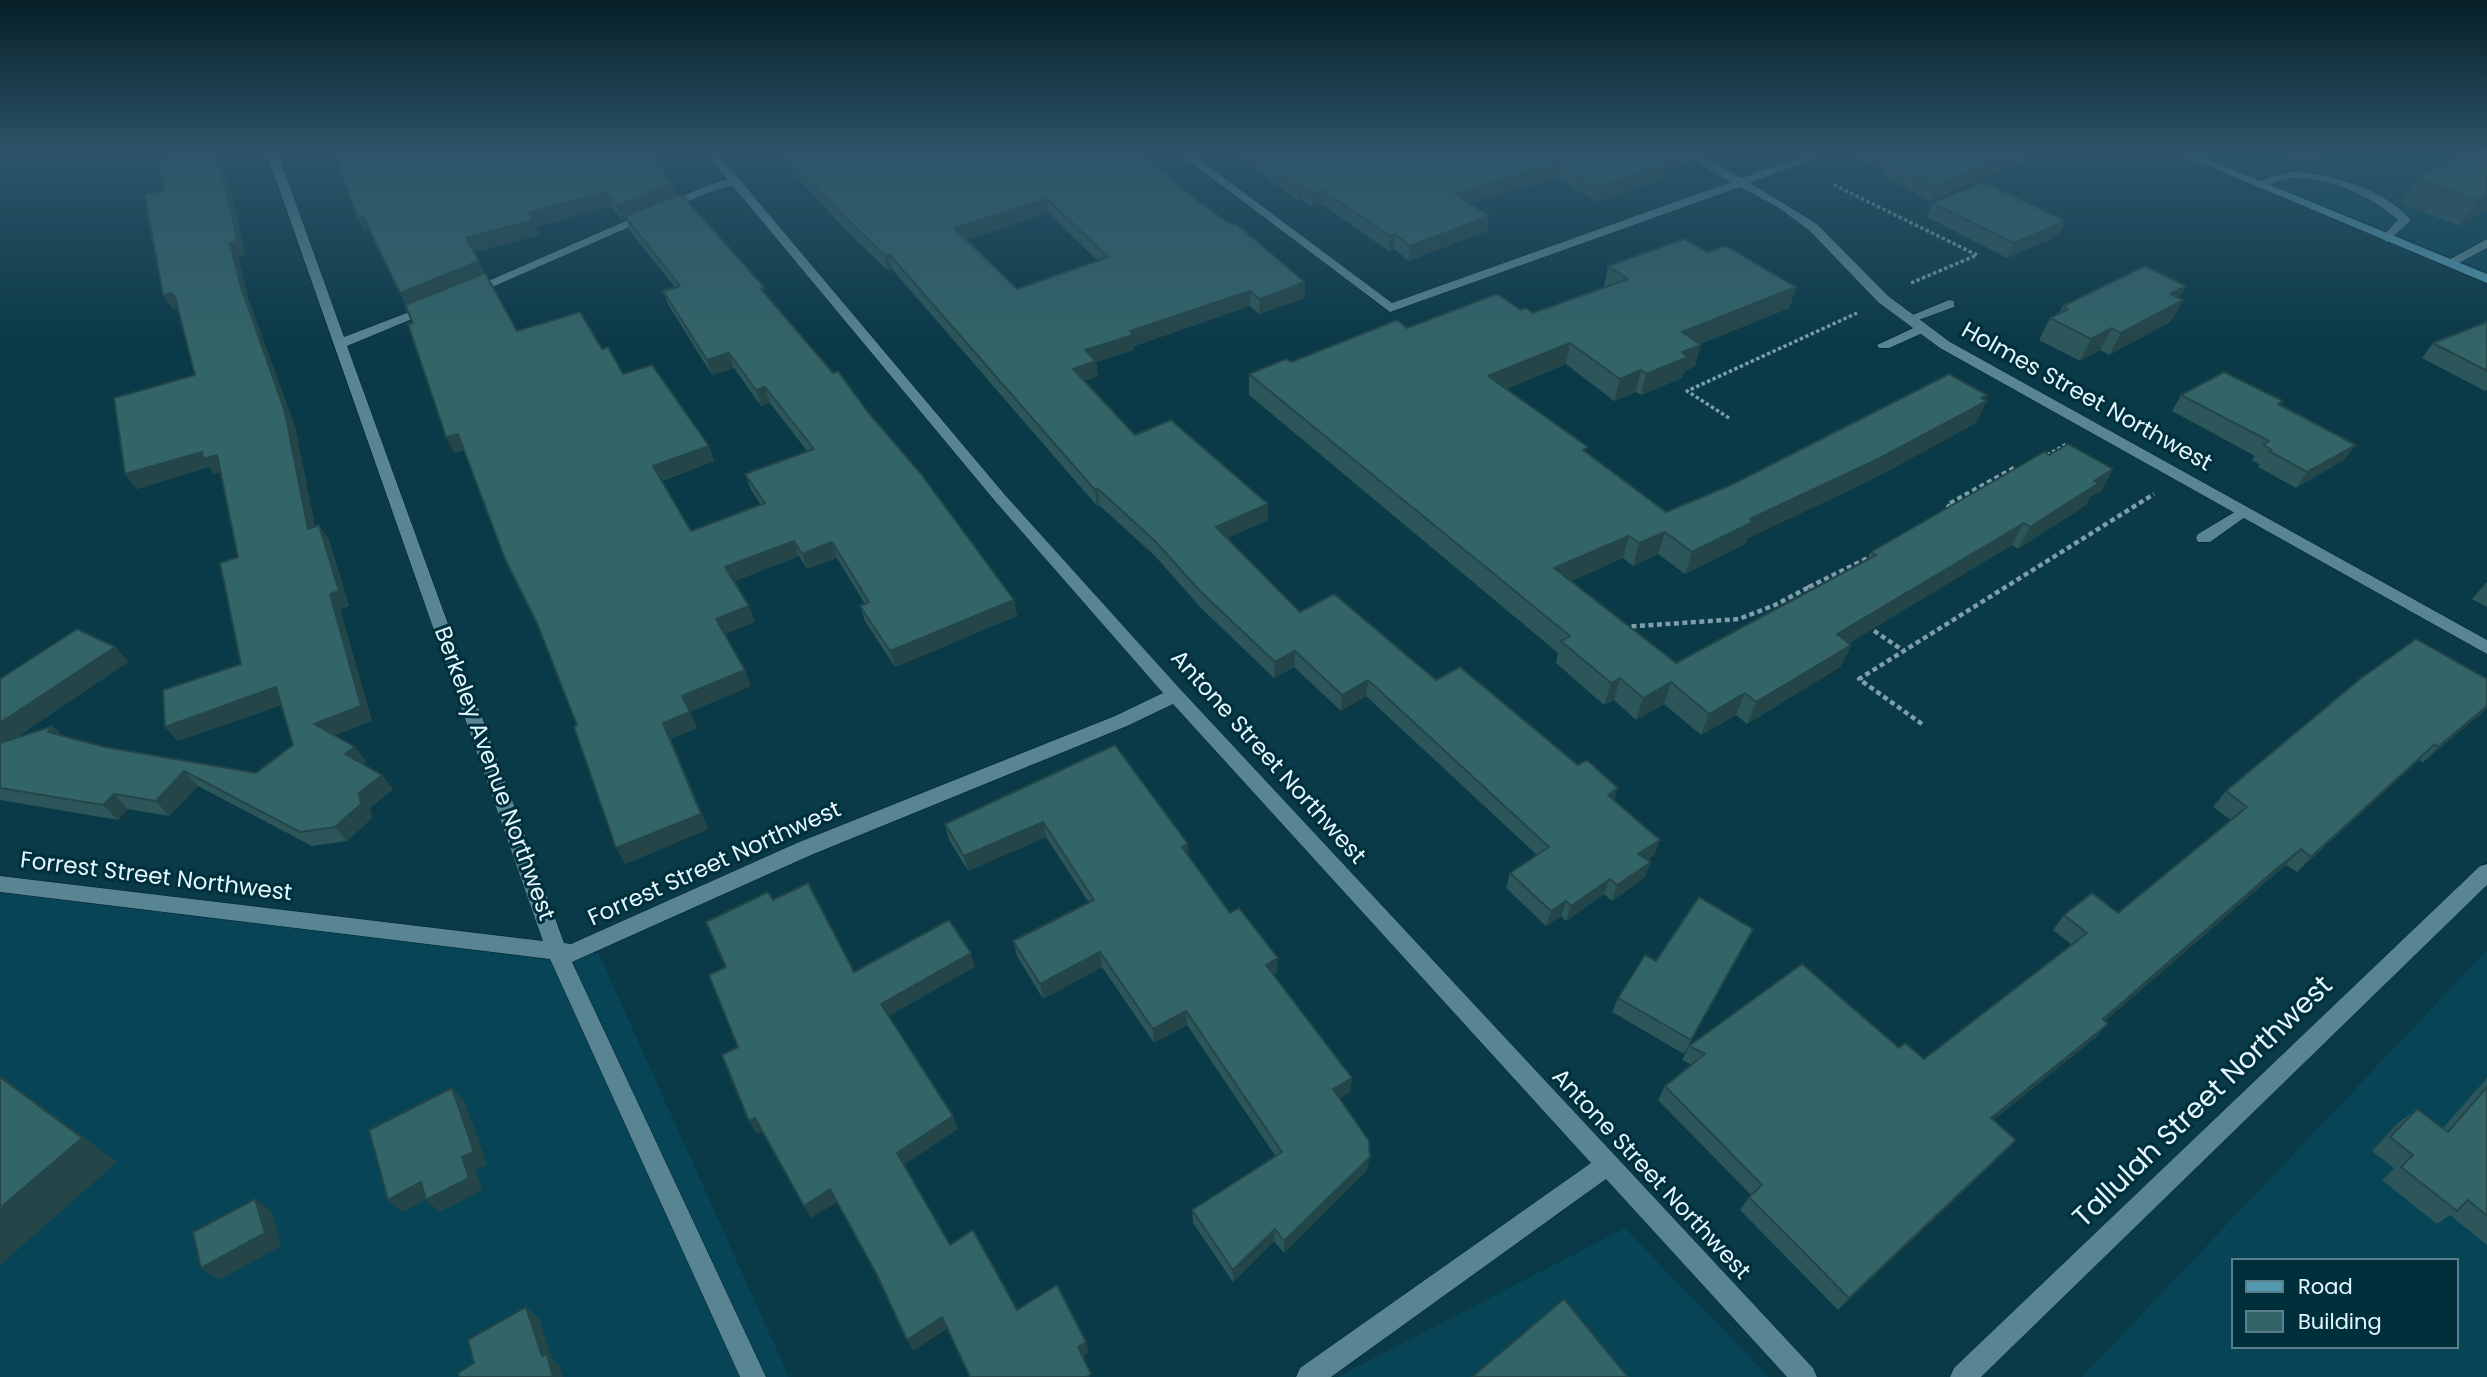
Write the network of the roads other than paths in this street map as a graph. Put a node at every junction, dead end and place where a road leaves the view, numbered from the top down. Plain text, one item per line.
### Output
1 (295, 218) edge
2 (640, 218) edge
3 (765, 218) edge
4 (1271, 218) edge
5 (1642, 218) edge
6 (1799, 218) edge
7 (2340, 218) edge
8 (2403, 218) edge
9 (2387, 238) junction
10 (2487, 243) edge
11 (2449, 263) junction
12 (2487, 279) edge
13 (1949, 304) dead end
14 (1910, 318) junction
15 (1922, 328) junction
16 (339, 344) junction
17 (1884, 345) dead end
18 (2243, 512) junction
19 (2204, 538) dead end
20 (2487, 648) edge
21 (1175, 695) junction
22 (2487, 872) edge
23 (0, 884) edge
24 (557, 952) junction
25 (1607, 1165) junction
26 (753, 1377) edge
27 (1309, 1377) edge
28 (1804, 1377) edge
29 (1963, 1377) edge

1 - 16 street, Berkeley Avenue Northwest
2 - 16 street
3 - 21 street, Antone Street Northwest
4 - 5 street
6 - 14 street, Holmes Street Northwest
7 - 9 street
8 - 9 street
9 - 11 street
10 - 11 street
11 - 12 street
13 - 14 street
14 - 15 street, Holmes Street Northwest
15 - 17 street
15 - 18 street, Holmes Street Northwest
16 - 24 street, Berkeley Avenue Northwest
18 - 19 street
18 - 20 street, Holmes Street Northwest
21 - 24 street, Forrest Street Northwest
21 - 25 street, Antone Street Northwest
22 - 29 street, Tallulah Street Northwest
23 - 24 street, Forrest Street Northwest
24 - 26 street, Berkeley Avenue Northwest
25 - 27 street
25 - 28 street, Antone Street Northwest

